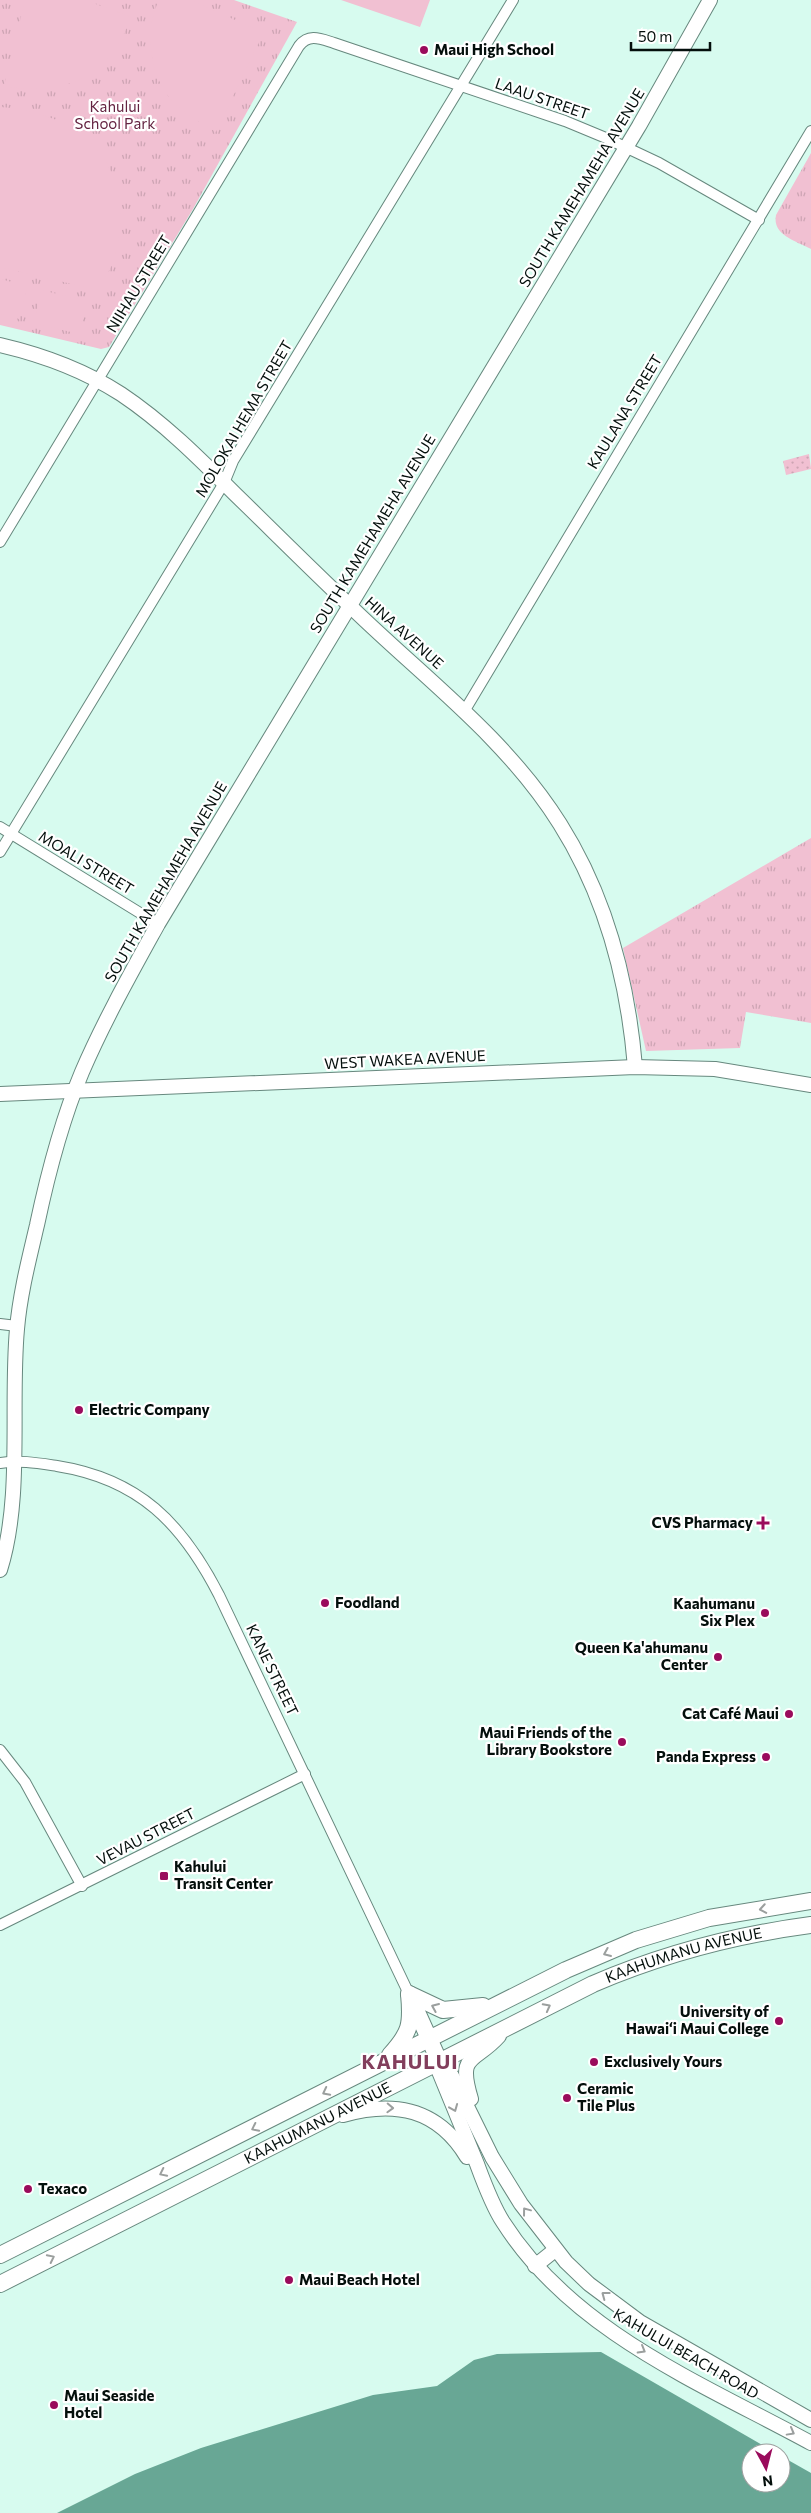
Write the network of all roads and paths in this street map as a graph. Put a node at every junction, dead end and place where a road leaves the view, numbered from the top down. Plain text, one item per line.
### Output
1 (512, 0) edge
2 (710, 0) edge
3 (303, 41) joint
4 (460, 86) junction
5 (811, 131) edge
6 (627, 147) junction
7 (759, 220) junction
8 (0, 345) edge
9 (98, 381) junction
10 (224, 483) junction
11 (0, 542) edge
12 (349, 605) junction
13 (464, 710) junction
14 (0, 827) edge
15 (10, 834) junction
16 (0, 852) edge
17 (158, 924) junction
18 (635, 1067) junction
19 (811, 1085) edge
20 (75, 1091) junction
21 (0, 1094) edge
22 (0, 1324) edge
23 (17, 1326) junction
24 (7, 1462) edge
25 (0, 1570) edge
26 (0, 1750) edge
27 (305, 1774) junction
28 (82, 1886) junction
29 (811, 1901) edge
30 (0, 1925) edge
31 (811, 1925) edge
32 (409, 1994) junction
33 (497, 2004) junction
34 (504, 2030) junction
35 (429, 2039) junction
36 (384, 2062) junction
37 (440, 2063) junction
38 (326, 2121) junction
39 (480, 2131) junction
40 (207, 2151) junction
41 (219, 2174) junction
42 (487, 2190) junction
43 (555, 2250) junction
44 (0, 2255) edge
45 (535, 2266) junction
46 (2, 2276) edge
47 (811, 2420) edge
48 (811, 2443) edge

1 - 4 street, MOLOKAI HEMA STREET
2 - 6 street, SOUTH KAMEHAMEHA AVENUE
3 - 4 street, LAAU STREET
3 - 9 street, NIIHAU STREET
4 - 6 street, LAAU STREET
4 - 10 street, MOLOKAI HEMA STREET
5 - 7 street, KAULANA STREET
6 - 7 street, LAAU STREET
6 - 12 street, SOUTH KAMEHAMEHA AVENUE
7 - 13 street, KAULANA STREET
8 - 9 street, HINA AVENUE
9 - 10 street, HINA AVENUE
9 - 11 street, NIIHAU STREET
10 - 12 street, HINA AVENUE
10 - 15 street, MOLOKAI HEMA STREET
12 - 13 street, HINA AVENUE
12 - 17 street, SOUTH KAMEHAMEHA AVENUE
13 - 18 street, HINA AVENUE
14 - 15 street, MOALI STREET
15 - 16 street, MOLOKAI HEMA STREET
15 - 17 street, MOALI STREET
17 - 20 street, SOUTH KAMEHAMEHA AVENUE
18 - 19 street, WEST WAKEA AVENUE
18 - 20 street, WEST WAKEA AVENUE
20 - 21 street, WEST WAKEA AVENUE
20 - 23 street, SOUTH KAMEHAMEHA AVENUE
22 - 23 street
23 - 24 street, SOUTH KAMEHAMEHA AVENUE
24 - 25 street, SOUTH KAMEHAMEHA AVENUE
24 - 27 street, KANE STREET
26 - 28 street
27 - 28 street, VEVAU STREET
27 - 32 street, KANE STREET
28 - 30 street, VEVAU STREET
29 -> 33 main road, KAAHUMANU AVENUE
34 -> 31 main road, KAAHUMANU AVENUE
33 -> 32 main road
32 - 35 main road
32 - 36 main road
33 - 35 main road, KAAHUMANU AVENUE
34 - 37 main road, KAAHUMANU AVENUE
34 - 39 street
35 - 36 main road, KAAHUMANU AVENUE
35 - 37 main road
36 -> 40 main road, KAAHUMANU AVENUE
37 - 38 main road, KAAHUMANU AVENUE
37 - 39 street, KAHULUI BEACH ROAD
37 -> 42 street, KAHULUI BEACH ROAD
38 - 41 main road, KAAHUMANU AVENUE
38 -> 42 street
43 -> 39 street, KAHULUI BEACH ROAD
40 - 41 main road
40 -> 44 main road, KAAHUMANU AVENUE
46 -> 41 main road, KAAHUMANU AVENUE
42 - 45 street, KAHULUI BEACH ROAD
43 - 45 street
47 -> 43 street, KAHULUI BEACH ROAD
45 -> 48 street, KAHULUI BEACH ROAD

